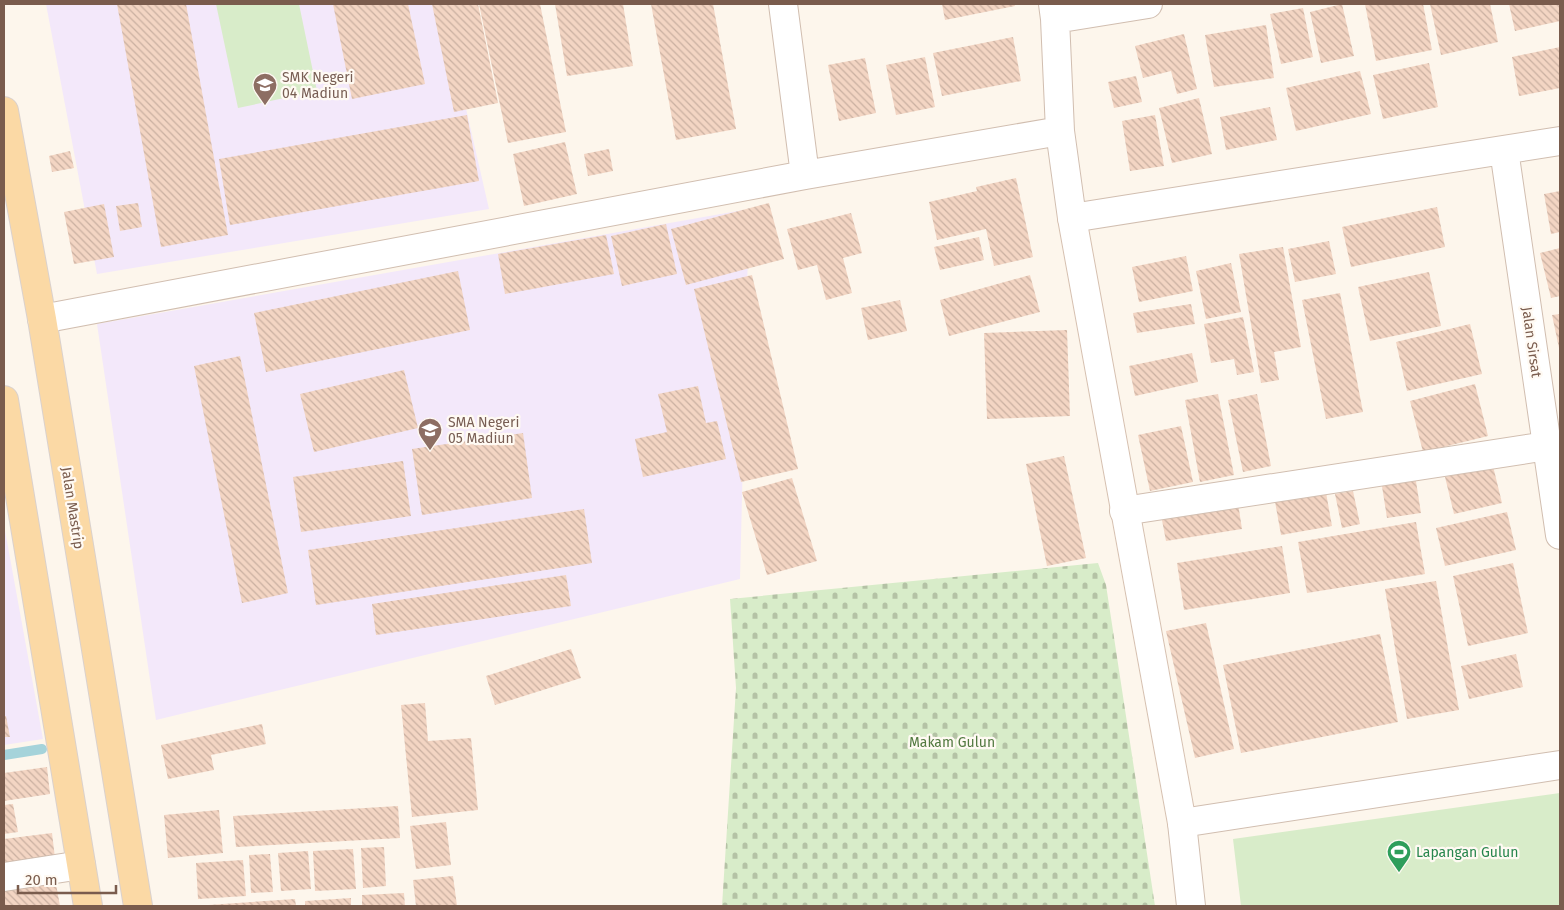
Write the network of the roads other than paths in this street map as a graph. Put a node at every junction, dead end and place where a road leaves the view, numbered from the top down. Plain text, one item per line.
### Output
1 (784, 4) edge
2 (1148, 4) edge
3 (1054, 12) edge
4 (4, 111) edge
5 (1060, 131) junction
6 (1560, 141) edge
7 (1504, 150) junction
8 (805, 175) junction
9 (1072, 218) junction
10 (42, 320) junction
11 (4, 400) edge
12 (1547, 446) junction
13 (1124, 511) junction
14 (1560, 535) edge
15 (1560, 766) edge
16 (1182, 823) junction
17 (81, 866) junction
18 (4, 877) edge
19 (88, 906) edge
20 (138, 906) edge
21 (1191, 906) edge

1 - 8 street
2 - 3 street
3 - 5 street
4 - 10 main road, Jalan Mastrip
5 - 8 street
5 - 9 street
6 - 7 street
7 - 9 street
7 - 12 street, Jalan Sirsat
8 - 10 street
9 - 13 street
10 - 20 main road, Jalan Mastrip
11 - 17 main road
12 - 13 street
12 - 14 street, Jalan Sirsat
13 - 16 street
15 - 16 street
16 - 21 street
17 - 18 street
17 - 19 main road

